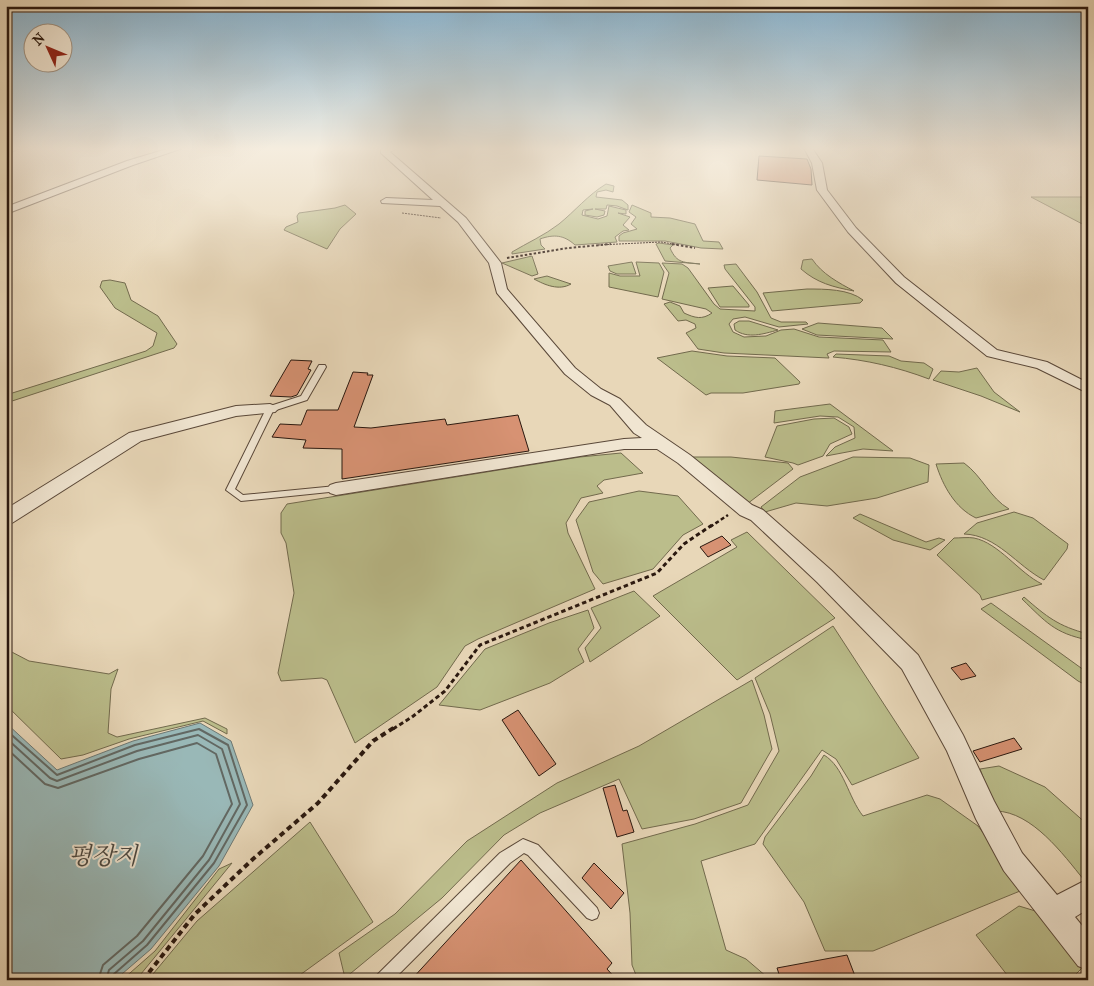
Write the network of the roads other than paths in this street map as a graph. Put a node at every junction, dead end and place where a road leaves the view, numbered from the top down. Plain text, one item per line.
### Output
1 (51, 194) edge
2 (434, 194) edge
3 (825, 194) edge
4 (388, 202) road end
5 (444, 203) junction
6 (6, 212) edge
7 (322, 367) dead end
8 (1088, 388) edge
9 (270, 408) junction
10 (661, 443) junction
11 (336, 489) joint
12 (6, 518) edge
13 (1088, 893) edge
14 (592, 913) dead end
15 (1054, 913) junction
16 (1088, 956) edge
17 (382, 980) edge

1 - 6 street
2 - 5 street
3 - 8 street
4 - 5 street
5 - 10 street
7 - 9 lane
9 - 11 lane
9 - 12 street
10 - 11 street
10 - 15 street
13 - 15 street
14 - 17 lane
15 - 16 street

